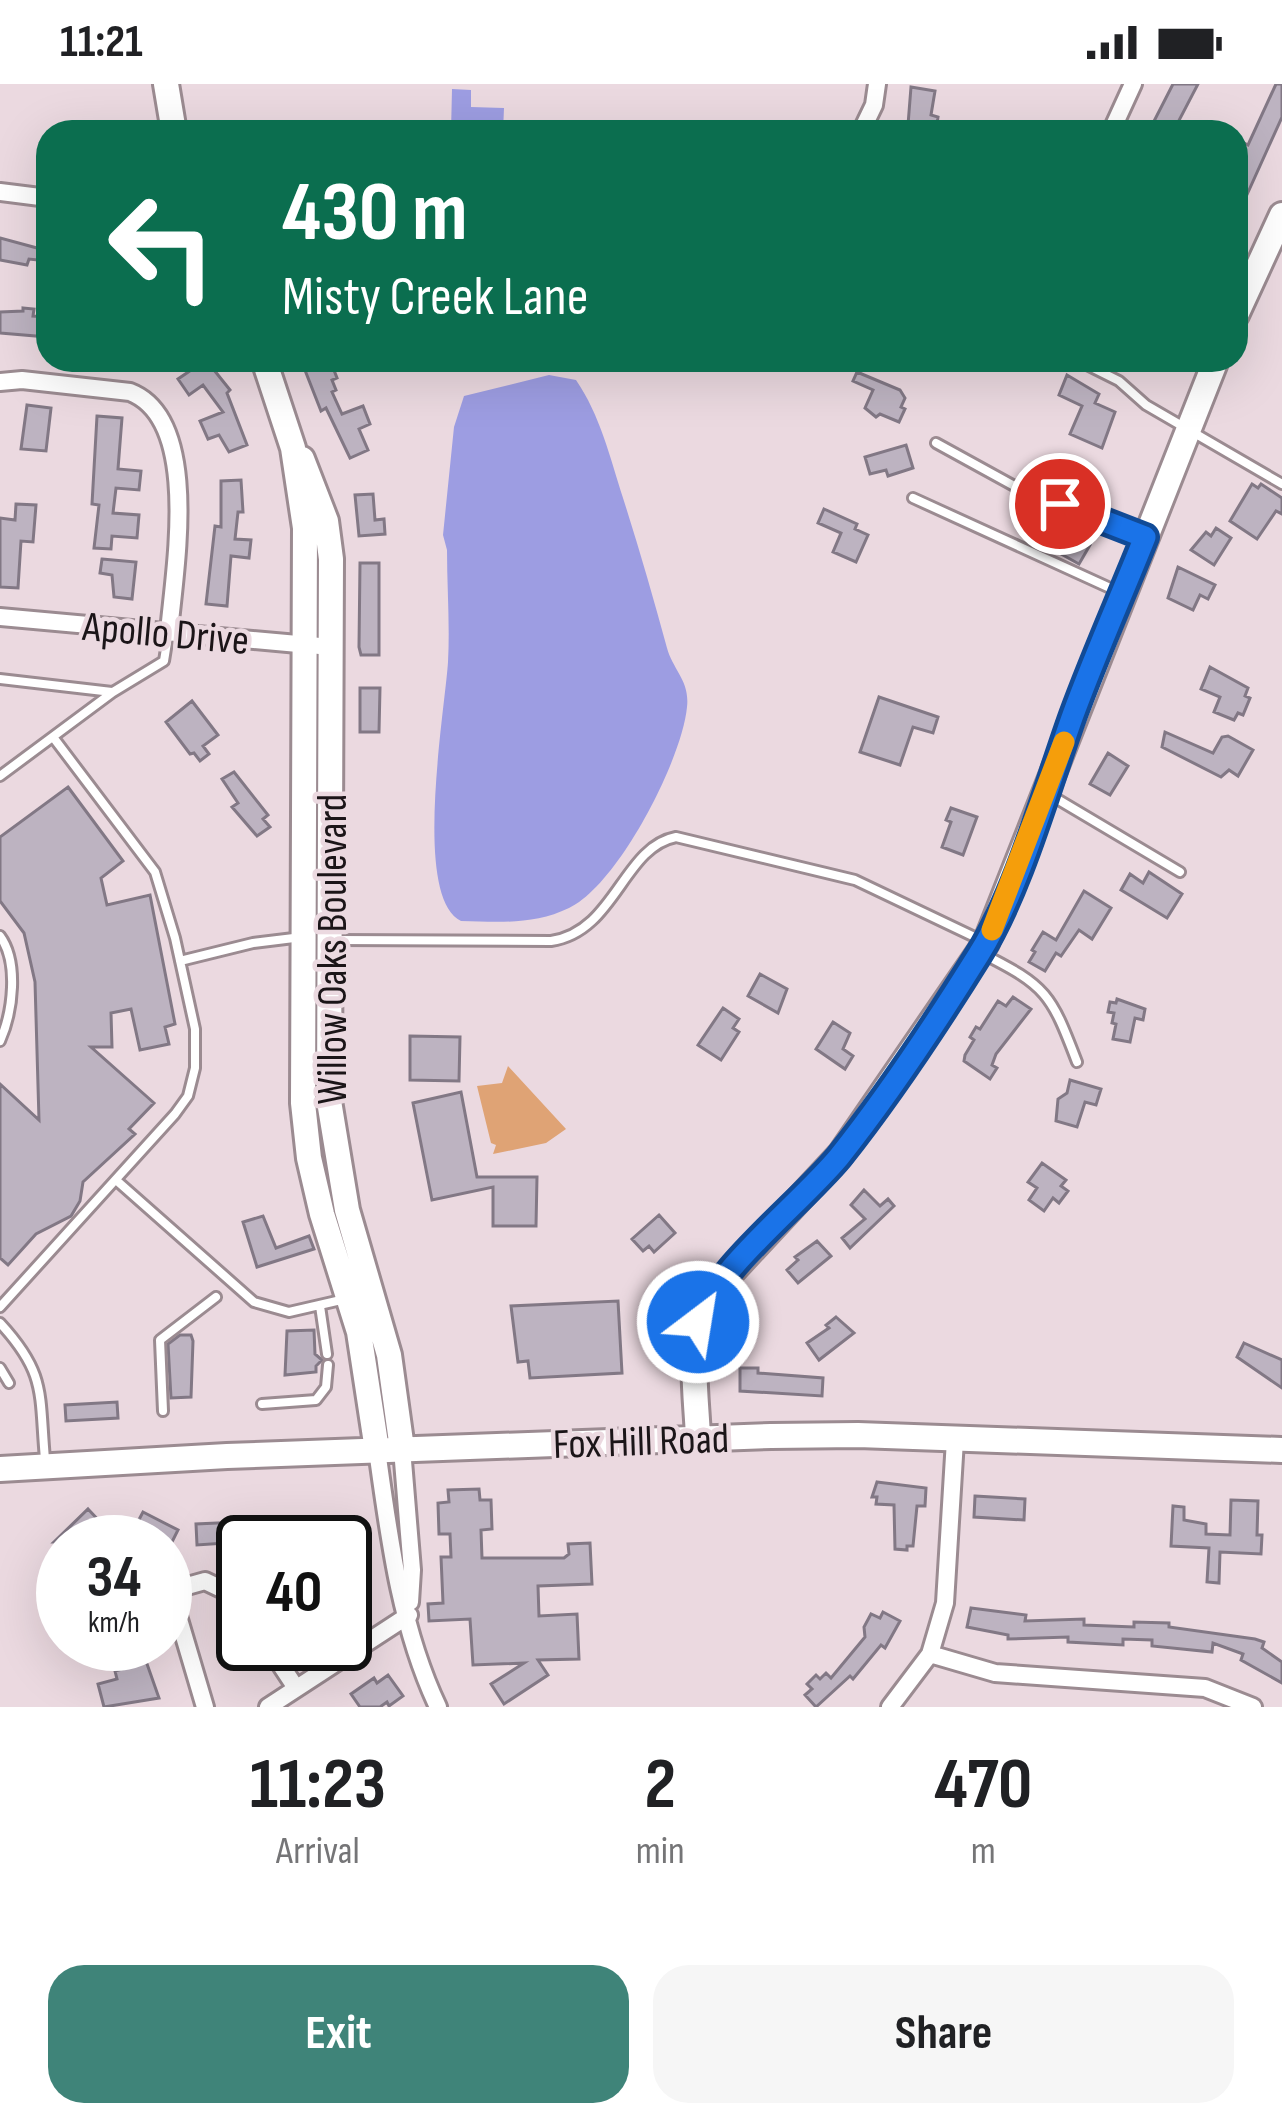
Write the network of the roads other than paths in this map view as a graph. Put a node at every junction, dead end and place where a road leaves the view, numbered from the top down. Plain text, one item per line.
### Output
1 (166, 84) edge
2 (877, 84) edge
3 (1132, 84) edge
4 (172, 120) edge
5 (867, 120) edge
6 (1116, 120) edge
7 (0, 192) edge
8 (36, 196) edge
9 (1282, 215) edge
10 (1248, 289) edge
11 (268, 372) edge
12 (1101, 372) edge
13 (1211, 372) edge
14 (0, 382) edge
15 (1189, 428) junction
16 (936, 443) dead end
17 (293, 448) junction
18 (1282, 484) edge
19 (913, 498) dead end
20 (1145, 537) junction
21 (1122, 594) junction
22 (0, 617) edge
23 (169, 632) junction
24 (304, 644) junction
25 (331, 646) junction
26 (0, 680) edge
27 (113, 692) junction
28 (53, 737) junction
29 (0, 776) edge
30 (1046, 792) junction
31 (1180, 872) dead end
32 (0, 936) edge
33 (315, 939) junction
34 (983, 948) junction
35 (180, 961) junction
36 (0, 1041) edge
37 (1077, 1062) dead end
38 (116, 1180) junction
39 (361, 1294) junction
40 (216, 1297) dead end
41 (320, 1306) junction
42 (0, 1307) edge
43 (0, 1323) edge
44 (327, 1354) dead end
45 (328, 1365) dead end
46 (0, 1368) edge
47 (9, 1383) dead end
48 (262, 1404) dead end
49 (163, 1411) dead end
50 (698, 1437) junction
51 (955, 1440) junction
52 (389, 1449) junction
53 (1282, 1450) edge
54 (45, 1467) junction
55 (0, 1469) edge
56 (409, 1615) junction
57 (930, 1654) junction
58 (192, 1667) edge
59 (285, 1671) edge
60 (296, 1688) junction
61 (205, 1707) edge
62 (268, 1707) edge
63 (438, 1707) edge
64 (890, 1707) edge
65 (1252, 1707) edge

1 - 4 street
2 - 5 street
3 - 6 street
7 - 8 street
9 - 10 street
11 - 17 street, Willow Oaks Boulevard
12 - 15 lane
13 - 15 street
14 - 23 street
15 - 18 lane
15 - 20 street
16 - 20 lane
17 - 24 street, Willow Oaks Boulevard
17 - 25 street, Willow Oaks Boulevard
19 - 21 lane
20 - 21 street
21 - 30 street
22 - 23 street, Apollo Drive
23 - 24 street, Apollo Drive
23 - 27 lane
24 - 25 street, Apollo Drive
24 - 33 street, Willow Oaks Boulevard
25 - 33 street, Willow Oaks Boulevard
26 - 27 lane
27 - 28 lane
28 - 29 lane
28 - 35 lane
30 - 31 lane
30 - 34 street
32 - 36 lane
33 - 34 lane
33 - 35 lane
33 - 39 street, Willow Oaks Boulevard
34 - 37 lane
34 - 50 street
35 - 38 lane
38 - 41 lane
38 - 42 lane
39 - 41 lane
39 - 52 street, Willow Oaks Boulevard
40 - 49 lane
41 - 44 lane
43 - 54 lane
45 - 48 lane
46 - 47 lane
50 - 51 street, Fox Hill Road
50 - 52 street, Fox Hill Road
51 - 53 street, Fox Hill Road
51 - 57 street
52 - 54 street, Fox Hill Road
52 - 56 street
54 - 55 street, Fox Hill Road
56 - 60 street
56 - 63 street
57 - 64 street
57 - 65 street
58 - 61 street
59 - 60 street
60 - 62 street

